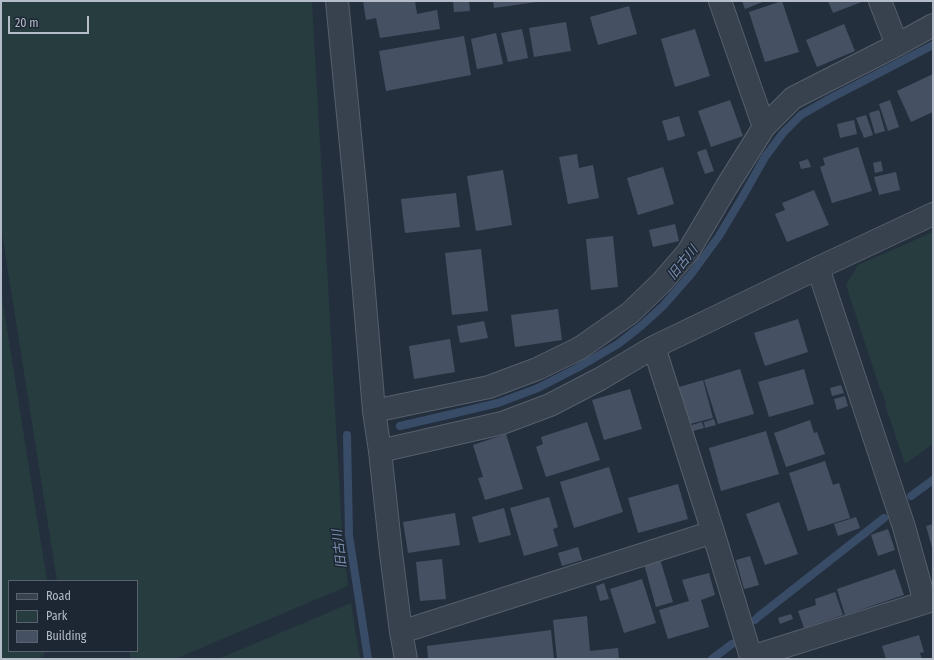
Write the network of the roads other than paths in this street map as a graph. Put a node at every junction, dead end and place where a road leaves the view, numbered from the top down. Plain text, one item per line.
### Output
1 (337, 1) edge
2 (720, 1) edge
3 (880, 1) edge
4 (933, 25) edge
5 (896, 45) junction
6 (764, 127) junction
7 (933, 214) edge
8 (818, 268) junction
9 (654, 347) junction
10 (374, 411) junction
11 (380, 451) junction
12 (713, 532) junction
13 (929, 601) edge
14 (401, 632) junction
15 (751, 658) edge
16 (406, 659) edge

1 - 10 street
2 - 6 street
3 - 5 street
4 - 5 street
5 - 6 street
6 - 10 street
7 - 8 street
8 - 9 street
8 - 13 street
9 - 11 street
9 - 12 street
10 - 11 street
11 - 14 street
12 - 14 street
12 - 15 street
13 - 15 street
14 - 16 street

